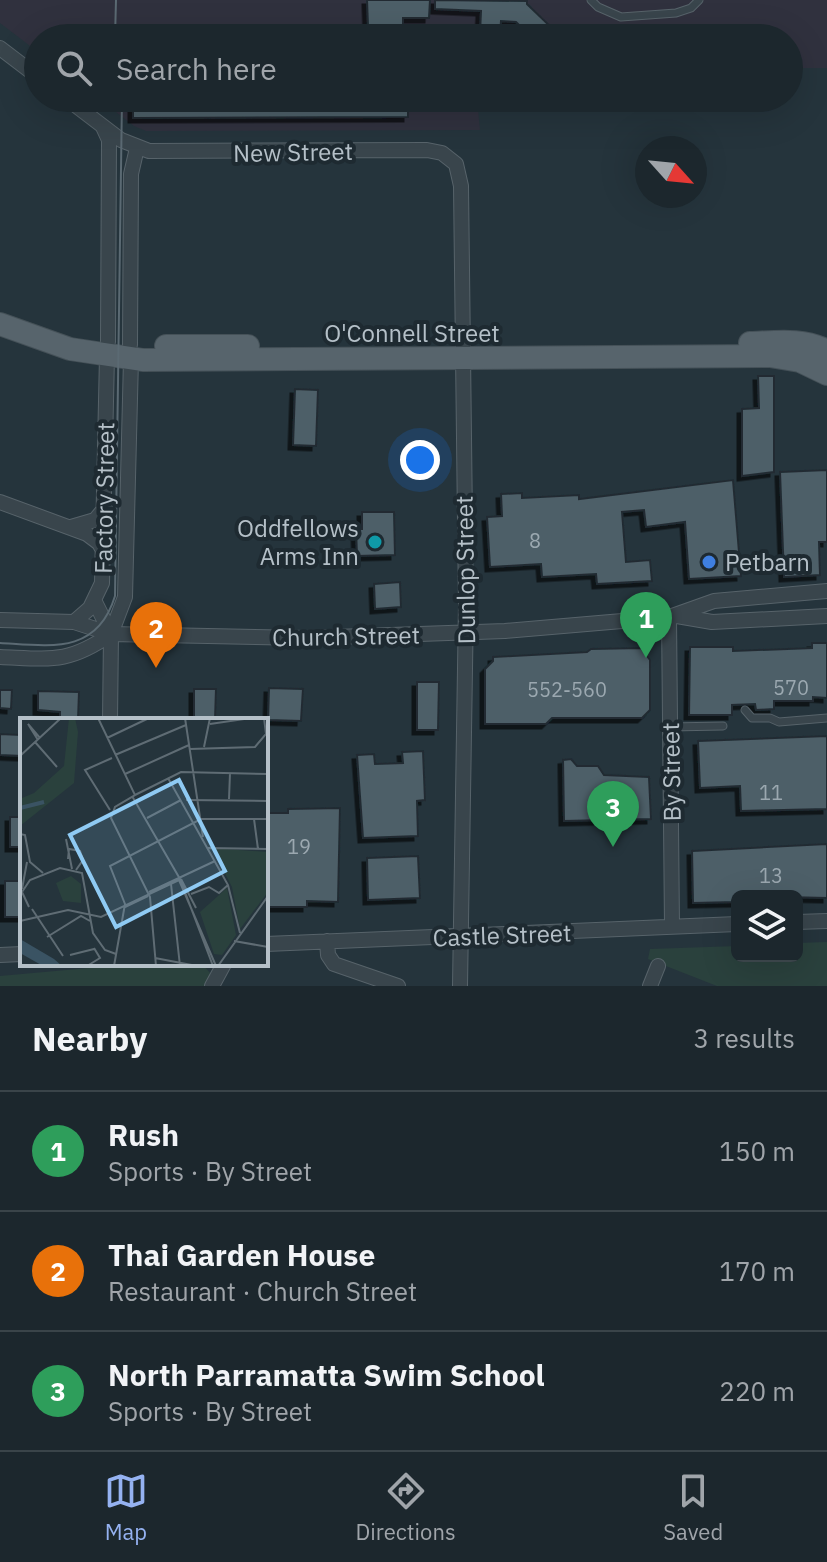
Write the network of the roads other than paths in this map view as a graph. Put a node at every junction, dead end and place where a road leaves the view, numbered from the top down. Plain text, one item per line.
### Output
1 (591, 0) edge
2 (699, 0) edge
3 (0, 48) edge
4 (24, 66) edge
5 (84, 112) edge
6 (102, 126) junction
7 (137, 148) junction
8 (449, 157) joint
9 (0, 310) edge
10 (0, 324) edge
11 (119, 351) junction
12 (827, 351) edge
13 (462, 352) junction
14 (827, 374) edge
15 (0, 502) edge
16 (105, 508) junction
17 (71, 527) junction
18 (104, 553) junction
19 (827, 591) edge
20 (95, 602) junction
21 (827, 616) edge
22 (673, 617) junction
23 (0, 620) edge
24 (74, 622) junction
25 (466, 633) junction
26 (111, 634) junction
27 (0, 657) edge
28 (745, 710) dead end
29 (110, 718) edge
30 (827, 718) edge
31 (723, 726) dead end
32 (670, 727) junction
33 (827, 921) edge
34 (803, 922) edge
35 (731, 924) edge
36 (672, 926) junction
37 (461, 937) junction
38 (327, 941) junction
39 (268, 944) edge
40 (20, 954) edge
41 (0, 955) edge
42 (223, 966) edge
43 (658, 966) dead end
44 (212, 986) edge
45 (398, 986) edge
46 (460, 986) edge
47 (650, 986) edge

1 - 2 lane
3 - 4 street
5 - 6 street
6 - 7 street
6 - 11 street, Factory Street
7 - 8 street, New Street
7 - 11 street, Factory Street
8 - 13 street, Dunlop Street
9 - 11 main road, O'Connell Street
10 - 11 main road, O'Connell Street
11 - 13 main road, O'Connell Street
11 - 16 street, Factory Street
11 - 26 street, Factory Street
12 - 13 main road, O'Connell Street
13 - 14 main road, O'Connell Street
13 - 25 street, Dunlop Street
15 - 17 street
16 - 17 street
16 - 18 street, Factory Street
17 - 18 street
18 - 20 street, Factory Street
19 - 22 street, Church Street
20 - 24 street
20 - 26 street, Factory Street
21 - 22 street, Church Street
22 - 25 street, Church Street
22 - 32 street, By Street
23 - 24 street, Church Street
24 - 26 street, Church Street
25 - 26 street, Church Street
25 - 37 street, Dunlop Street
26 - 27 street
26 - 29 street, Factory Street
28 - 30 lane
31 - 32 lane
32 - 36 street, By Street
33 - 34 street
35 - 36 street, Castle Street
36 - 37 street, Castle Street
37 - 38 street, Castle Street
37 - 46 street, Dunlop Street
38 - 39 street, Castle Street
38 - 45 street
40 - 41 street
42 - 44 street
43 - 47 street

